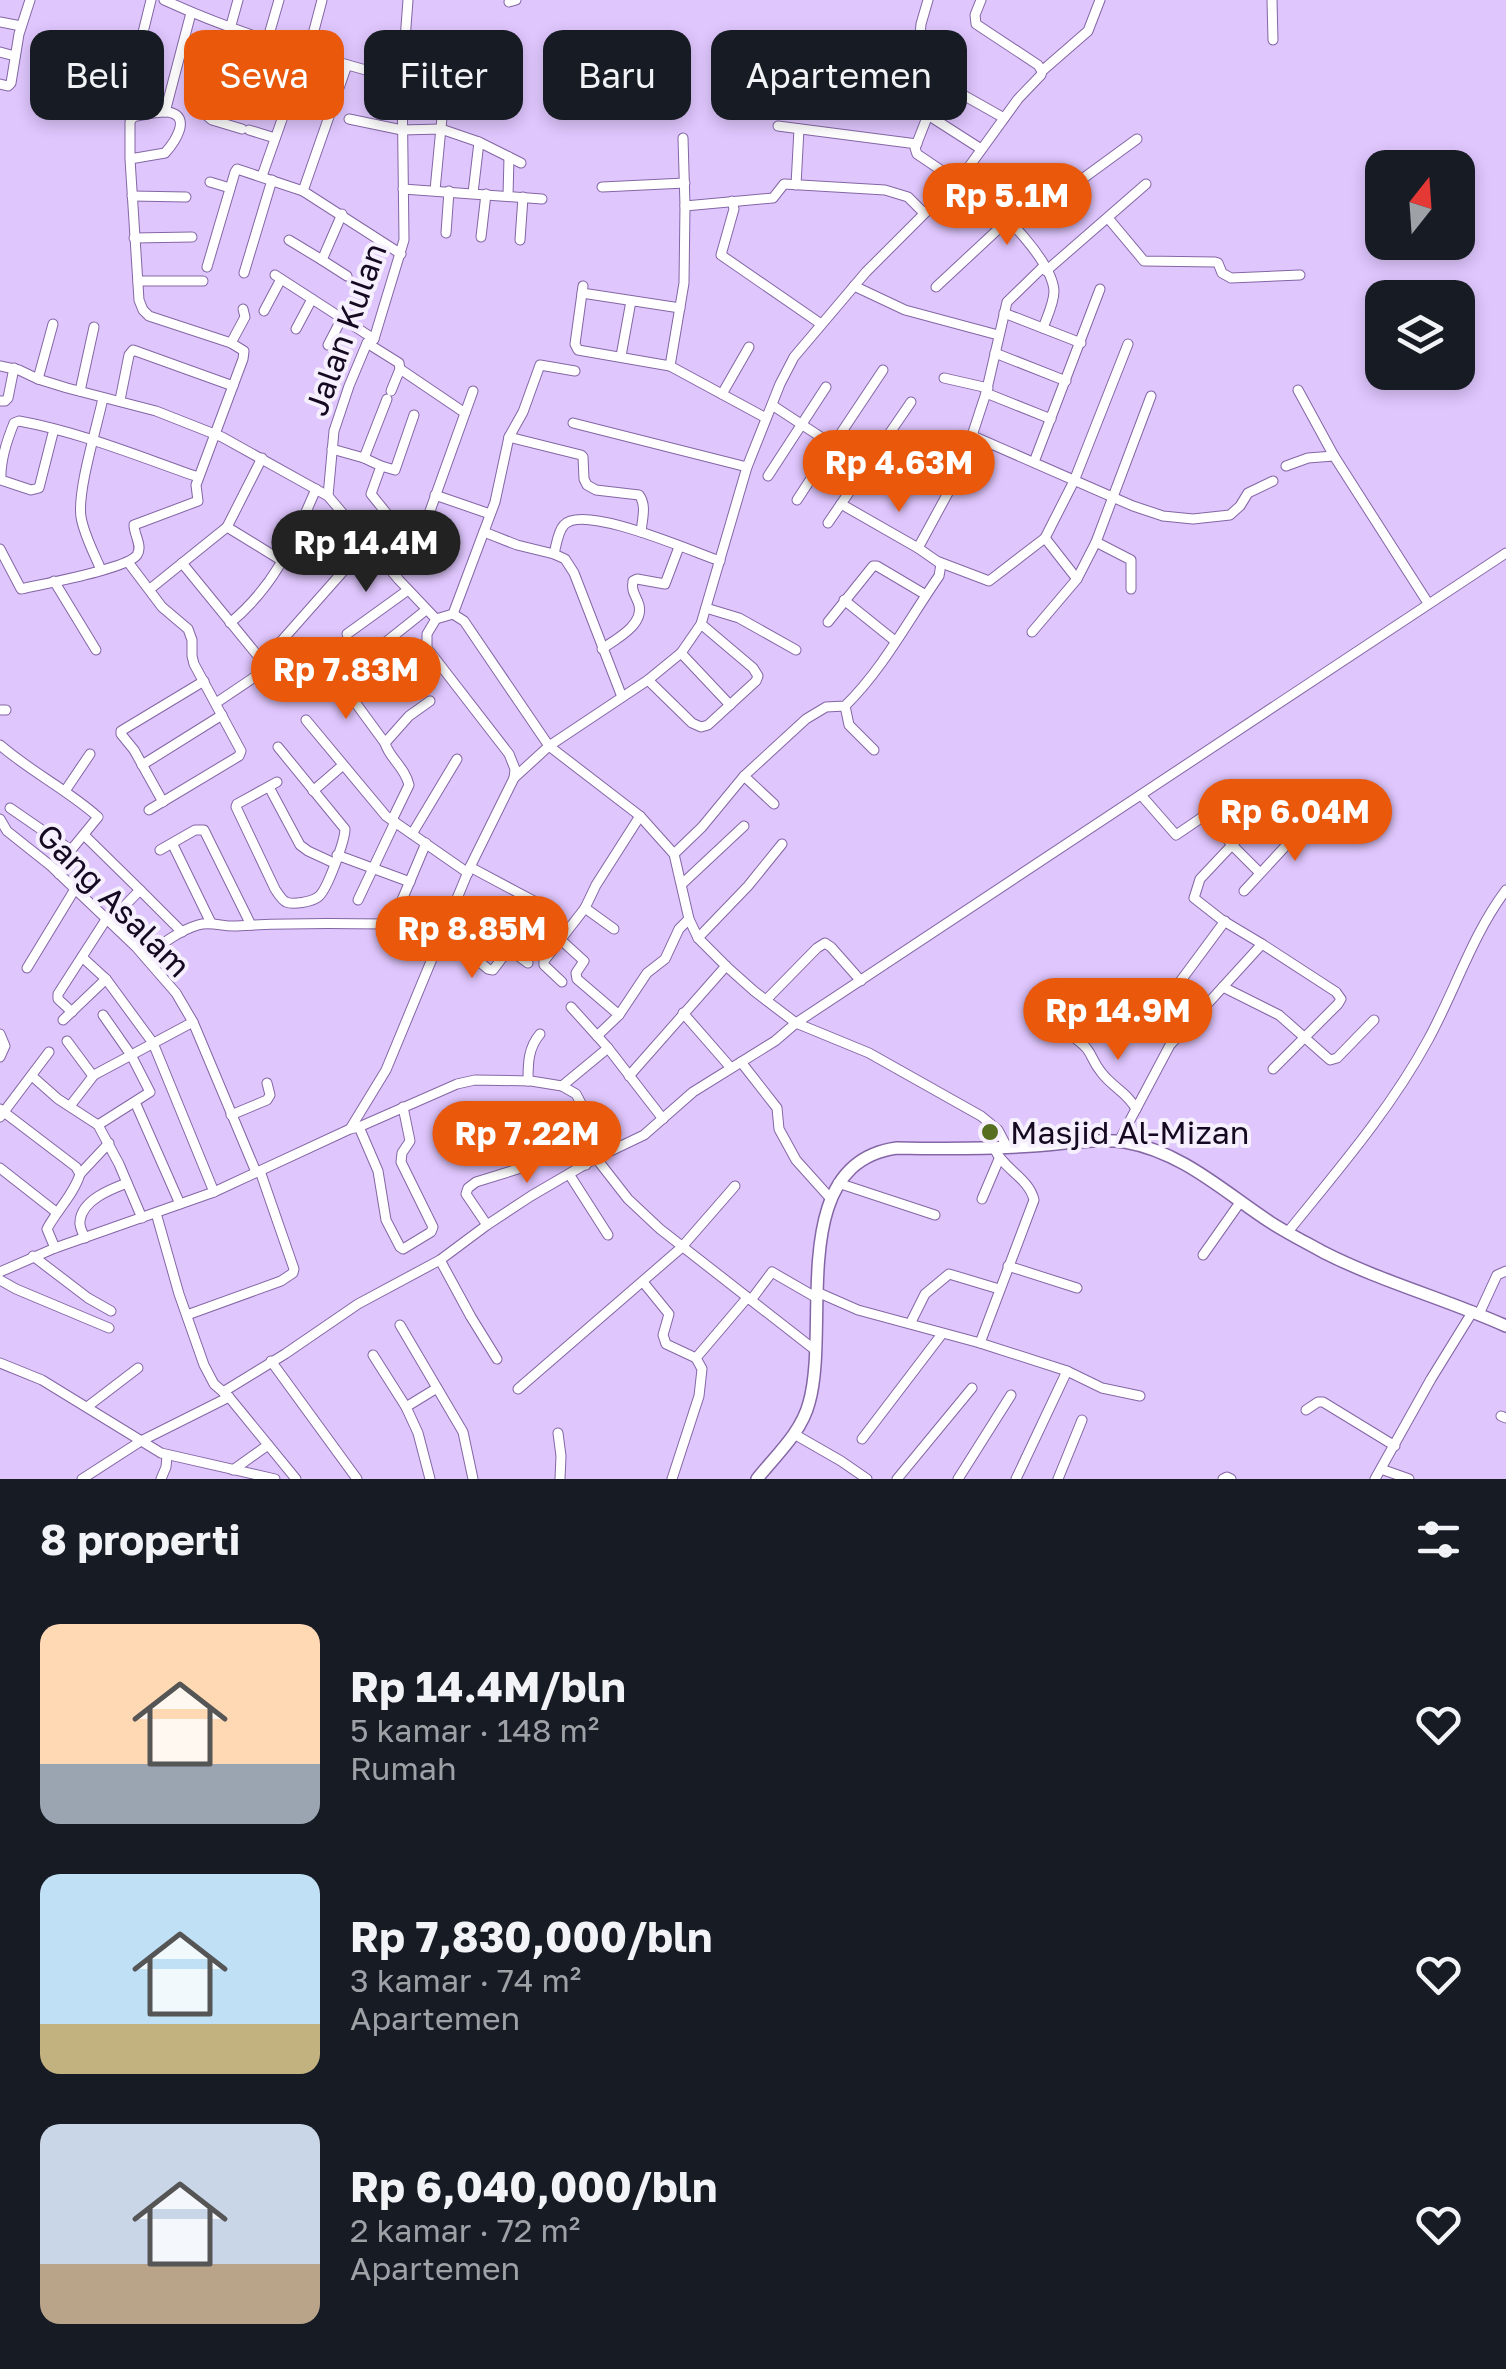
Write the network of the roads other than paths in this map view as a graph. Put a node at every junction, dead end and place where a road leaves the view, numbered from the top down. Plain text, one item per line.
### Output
1 (30, 0) edge
2 (151, 0) edge
3 (164, 0) edge
4 (238, 0) edge
5 (278, 0) edge
6 (322, 0) edge
7 (408, 0) edge
8 (928, 0) edge
9 (981, 0) edge
10 (1100, 0) edge
11 (1272, 0) edge
12 (191, 12) junction
13 (0, 22) edge
14 (21, 26) junction
15 (230, 27) junction
16 (144, 30) edge
17 (239, 30) edge
18 (270, 30) edge
19 (315, 30) edge
20 (406, 30) edge
21 (1274, 40) dead end
22 (0, 52) edge
23 (15, 56) junction
24 (344, 64) edge
25 (347, 65) junction
26 (364, 70) edge
27 (1042, 71) junction
28 (0, 84) edge
29 (166, 112) junction
30 (1004, 118) junction
31 (349, 119) dead end
32 (282, 120) edge
33 (402, 120) edge
34 (442, 120) edge
35 (926, 120) edge
36 (937, 120) edge
37 (778, 126) dead end
38 (441, 129) junction
39 (799, 129) junction
40 (402, 130) junction
41 (275, 138) junction
42 (683, 138) dead end
43 (1136, 140) dead end
44 (479, 142) junction
45 (917, 144) junction
46 (980, 149) junction
47 (508, 157) junction
48 (130, 158) junction
49 (521, 163) dead end
50 (267, 178) junction
51 (960, 178) junction
52 (210, 182) dead end
53 (685, 182) junction
54 (796, 184) junction
55 (1146, 184) dead end
56 (602, 187) dead end
57 (230, 188) junction
58 (403, 189) junction
59 (302, 190) junction
60 (435, 190) junction
61 (450, 191) junction
62 (473, 193) junction
63 (486, 194) junction
64 (132, 196) junction
65 (508, 196) junction
66 (186, 197) dead end
67 (522, 197) junction
68 (542, 199) dead end
69 (732, 201) junction
70 (685, 206) junction
71 (924, 213) junction
72 (342, 214) junction
73 (1108, 218) junction
74 (1011, 224) junction
75 (446, 232) dead end
76 (192, 237) dead end
77 (481, 237) dead end
78 (134, 238) junction
79 (289, 240) dead end
80 (520, 240) dead end
81 (401, 254) junction
82 (322, 260) junction
83 (207, 266) dead end
84 (1045, 268) junction
85 (244, 273) dead end
86 (1300, 275) dead end
87 (347, 276) dead end
88 (138, 281) junction
89 (203, 281) dead end
90 (854, 286) junction
91 (936, 287) dead end
92 (1100, 289) dead end
93 (312, 299) junction
94 (631, 301) junction
95 (680, 308) junction
96 (242, 309) dead end
97 (264, 312) dead end
98 (1004, 313) junction
99 (342, 318) junction
100 (53, 324) dead end
101 (821, 324) junction
102 (94, 327) dead end
103 (1043, 328) junction
104 (296, 329) dead end
105 (998, 335) junction
106 (370, 341) junction
107 (1081, 343) junction
108 (231, 344) junction
109 (1128, 344) dead end
110 (328, 345) dead end
111 (749, 347) dead end
112 (995, 353) junction
113 (622, 356) junction
114 (0, 366) edge
115 (670, 366) junction
116 (14, 368) junction
117 (400, 369) junction
118 (883, 370) dead end
119 (575, 371) dead end
120 (944, 378) dead end
121 (38, 379) junction
122 (1066, 381) junction
123 (233, 386) junction
124 (826, 387) dead end
125 (1298, 390) dead end
126 (80, 391) junction
127 (473, 391) dead end
128 (987, 391) junction
129 (722, 394) junction
130 (1151, 396) dead end
131 (103, 398) junction
132 (120, 400) junction
133 (0, 401) edge
134 (911, 402) dead end
135 (772, 404) junction
136 (465, 413) junction
137 (414, 415) dead end
138 (766, 418) junction
139 (1051, 419) junction
140 (573, 423) dead end
141 (802, 424) junction
142 (54, 429) junction
143 (213, 434) junction
144 (509, 436) junction
145 (972, 436) junction
146 (94, 440) junction
147 (832, 445) junction
148 (332, 449) junction
149 (1334, 456) junction
150 (262, 458) junction
151 (364, 458) junction
152 (1034, 462) junction
153 (381, 466) junction
154 (1286, 466) dead end
155 (746, 467) junction
156 (864, 469) junction
157 (768, 476) dead end
158 (198, 477) junction
159 (1074, 481) junction
160 (1273, 481) dead end
161 (316, 489) junction
162 (328, 496) junction
163 (435, 496) junction
164 (1112, 497) junction
165 (798, 500) dead end
166 (840, 504) junction
167 (490, 514) junction
168 (828, 523) dead end
169 (425, 525) dead end
170 (227, 528) junction
171 (484, 532) junction
172 (641, 532) junction
173 (1045, 538) junction
174 (1096, 542) junction
175 (373, 546) junction
176 (678, 547) junction
177 (0, 548) edge
178 (918, 548) junction
179 (1506, 553) edge
180 (554, 554) junction
181 (720, 561) junction
182 (128, 562) junction
183 (284, 562) junction
184 (939, 562) junction
185 (182, 563) junction
186 (101, 570) junction
187 (1078, 579) junction
188 (54, 581) junction
189 (150, 589) junction
190 (1131, 589) dead end
191 (408, 590) junction
192 (926, 595) junction
193 (844, 600) junction
194 (1428, 602) junction
195 (706, 608) junction
196 (426, 610) junction
197 (453, 614) junction
198 (436, 619) junction
199 (828, 622) dead end
200 (230, 623) junction
201 (700, 624) junction
202 (1032, 632) dead end
203 (346, 634) dead end
204 (895, 641) junction
205 (602, 649) junction
206 (96, 650) dead end
207 (796, 650) dead end
208 (681, 652) junction
209 (267, 667) junction
210 (338, 679) junction
211 (648, 680) junction
212 (204, 681) junction
213 (323, 692) dead end
214 (622, 697) junction
215 (430, 701) dead end
216 (216, 703) junction
217 (730, 705) junction
218 (845, 706) junction
219 (222, 715) junction
220 (306, 720) dead end
221 (385, 743) junction
222 (0, 745) edge
223 (549, 746) junction
224 (278, 747) dead end
225 (874, 750) dead end
226 (90, 754) dead end
227 (457, 760) dead end
228 (142, 765) junction
229 (343, 765) junction
230 (744, 776) junction
231 (514, 778) junction
232 (1228, 787) dead end
233 (65, 791) junction
234 (313, 791) junction
235 (1140, 794) junction
236 (163, 802) junction
237 (774, 804) dead end
238 (10, 808) dead end
239 (1309, 808) dead end
240 (149, 810) dead end
241 (1261, 814) dead end
242 (640, 816) junction
243 (1202, 817) junction
244 (0, 819) edge
245 (393, 821) junction
246 (744, 826) dead end
247 (4, 832) edge
248 (412, 834) junction
249 (84, 835) junction
250 (426, 843) junction
251 (173, 844) junction
252 (782, 844) dead end
253 (1232, 845) junction
254 (71, 850) junction
255 (160, 850) dead end
256 (674, 854) junction
257 (335, 859) junction
258 (373, 868) junction
259 (469, 870) junction
260 (1260, 873) junction
261 (59, 874) junction
262 (410, 882) junction
263 (682, 884) junction
264 (75, 889) junction
265 (140, 890) junction
266 (1244, 890) dead end
267 (1506, 890) edge
268 (358, 900) dead end
269 (402, 900) dead end
270 (532, 900) dead end
271 (585, 908) junction
272 (450, 914) junction
273 (108, 920) junction
274 (690, 920) junction
275 (1225, 921) junction
276 (211, 923) junction
277 (251, 925) junction
278 (446, 925) junction
279 (614, 929) dead end
280 (182, 932) junction
281 (485, 934) junction
282 (698, 938) junction
283 (561, 940) junction
284 (1262, 944) junction
285 (509, 949) junction
286 (82, 957) junction
287 (144, 957) junction
288 (528, 963) dead end
289 (726, 966) junction
290 (27, 968) dead end
291 (106, 979) junction
292 (562, 982) dead end
293 (860, 982) junction
294 (1223, 986) junction
295 (1128, 988) dead end
296 (766, 1000) junction
297 (571, 1006) dead end
298 (1159, 1010) junction
299 (72, 1012) junction
300 (683, 1013) junction
301 (619, 1014) junction
302 (103, 1015) dead end
303 (63, 1020) dead end
304 (1374, 1020) dead end
305 (193, 1022) junction
306 (796, 1023) junction
307 (1186, 1026) junction
308 (0, 1034) edge
309 (540, 1034) dead end
310 (597, 1036) junction
311 (1304, 1036) junction
312 (1076, 1039) dead end
313 (67, 1042) dead end
314 (153, 1043) junction
315 (608, 1048) junction
316 (49, 1052) dead end
317 (131, 1055) junction
318 (0, 1056) edge
319 (740, 1062) junction
320 (731, 1068) junction
321 (1274, 1069) dead end
322 (32, 1076) junction
323 (93, 1076) junction
324 (629, 1076) junction
325 (528, 1081) junction
326 (267, 1082) dead end
327 (562, 1086) junction
328 (135, 1102) junction
329 (70, 1106) junction
330 (404, 1108) junction
331 (1136, 1110) junction
332 (1, 1112) edge
333 (231, 1115) junction
334 (663, 1119) junction
335 (98, 1125) junction
336 (355, 1128) junction
337 (1119, 1141) junction
338 (108, 1142) junction
339 (1000, 1152) junction
340 (596, 1158) junction
341 (586, 1165) junction
342 (0, 1168) edge
343 (258, 1172) junction
344 (80, 1174) junction
345 (569, 1174) junction
346 (128, 1183) junction
347 (838, 1183) junction
348 (735, 1186) dead end
349 (214, 1192) junction
350 (831, 1199) junction
351 (982, 1199) dead end
352 (1241, 1202) junction
353 (180, 1204) junction
354 (56, 1212) junction
355 (156, 1213) junction
356 (935, 1215) dead end
357 (142, 1218) junction
358 (486, 1225) junction
359 (1287, 1233) junction
360 (608, 1235) dead end
361 (86, 1238) junction
362 (54, 1248) junction
363 (682, 1248) junction
364 (1202, 1255) dead end
365 (33, 1256) junction
366 (440, 1260) junction
367 (1008, 1266) junction
368 (1506, 1271) edge
369 (0, 1272) edge
370 (0, 1280) edge
371 (642, 1282) junction
372 (1077, 1288) dead end
373 (1000, 1289) junction
374 (817, 1295) junction
375 (749, 1299) junction
376 (111, 1310) dead end
377 (1476, 1312) junction
378 (186, 1315) junction
379 (911, 1322) junction
380 (400, 1325) dead end
381 (1506, 1326) edge
382 (109, 1328) dead end
383 (942, 1334) junction
384 (980, 1343) junction
385 (814, 1350) junction
386 (374, 1355) dead end
387 (696, 1358) junction
388 (497, 1359) dead end
389 (271, 1361) junction
390 (0, 1363) edge
391 (138, 1368) dead end
392 (1066, 1371) junction
393 (438, 1388) junction
394 (972, 1388) dead end
395 (518, 1390) dead end
396 (226, 1394) junction
397 (1010, 1396) dead end
398 (1140, 1396) dead end
399 (86, 1407) junction
400 (406, 1408) junction
401 (1306, 1410) dead end
402 (1082, 1420) dead end
403 (558, 1434) dead end
404 (794, 1434) junction
405 (862, 1439) dead end
406 (141, 1442) junction
407 (268, 1445) junction
408 (1396, 1446) junction
409 (167, 1456) junction
410 (233, 1470) junction
411 (1378, 1474) edge
412 (82, 1479) edge
413 (161, 1479) edge
414 (275, 1479) edge
415 (296, 1479) edge
416 (357, 1479) edge
417 (430, 1479) edge
418 (473, 1479) edge
419 (560, 1479) edge
420 (672, 1479) edge
421 (757, 1479) edge
422 (867, 1479) edge
423 (898, 1479) edge
424 (958, 1479) edge
425 (1016, 1479) edge
426 (1058, 1479) edge
427 (1222, 1479) edge
428 (1231, 1479) edge
429 (1409, 1479) edge

1 - 14 street
2 - 16 street
3 - 12 street
4 - 15 street
5 - 18 street
6 - 19 street
7 - 20 street, Jalan Kulan
8 - 30 street
9 - 27 street
10 - 27 street
11 - 21 street
12 - 15 street
12 - 29 street
13 - 14 street
14 - 23 street
15 - 17 street
15 - 41 street
22 - 23 street
23 - 28 street
24 - 25 street
25 - 26 street
25 - 59 street
27 - 30 street
29 - 48 street
29 - 48 street
30 - 46 street
31 - 40 street
32 - 41 street
33 - 40 street, Jalan Kulan
34 - 38 street
35 - 45 street
36 - 46 street
37 - 39 street
38 - 40 street
38 - 44 street
38 - 60 street
39 - 45 street
39 - 54 street
40 - 58 street, Jalan Kulan
41 - 50 street
42 - 53 street
43 - 74 street
44 - 47 street
44 - 62 street
45 - 51 street
46 - 51 street
47 - 49 street
47 - 65 street
48 - 64 street
50 - 57 street
50 - 59 street
50 - 85 street
51 - 71 street
51 - 74 street
52 - 57 street
53 - 56 street
53 - 70 street
54 - 69 street
54 - 71 street
55 - 73 street
57 - 83 street
58 - 60 street
58 - 81 street, Jalan Kulan
59 - 72 street
60 - 61 street
61 - 62 street
61 - 75 street
62 - 63 street
63 - 65 street
63 - 77 street
64 - 66 street
64 - 78 street
65 - 67 street
67 - 68 street
67 - 80 street
69 - 70 street
69 - 101 street
70 - 95 street
71 - 90 street
72 - 81 street
72 - 82 street
73 - 84 street
73 - 86 street
74 - 84 street
74 - 91 street
76 - 78 street
78 - 88 street
79 - 82 street
81 - 106 street, Jalan Kulan
82 - 87 street
84 - 98 street
84 - 103 street
88 - 89 street
88 - 108 street
90 - 101 street
90 - 105 street
92 - 107 street
93 - 97 street
93 - 99 street
93 - 104 street
94 - 95 street
94 - 113 street
94 - 113 street
95 - 115 street
96 - 108 street
98 - 103 street
98 - 105 street
99 - 106 street
99 - 110 street
100 - 121 street
101 - 135 street
102 - 126 street
103 - 107 street
105 - 112 street
106 - 117 street
106 - 148 street, Jalan Kulan
107 - 122 street
108 - 123 street
109 - 159 street
111 - 129 street
112 - 122 street
112 - 128 street
113 - 115 street
114 - 116 street
115 - 129 street
116 - 121 street
116 - 133 street
117 - 136 street
117 - 151 street
118 - 147 street
119 - 144 street
120 - 128 street
121 - 126 street
122 - 139 street
123 - 132 street
123 - 143 street
124 - 141 street
125 - 149 street
126 - 131 street
127 - 136 street
128 - 139 street
128 - 145 street
129 - 138 street
130 - 164 street
131 - 132 street
131 - 146 street
132 - 143 street
134 - 156 street
135 - 138 street
135 - 141 street
136 - 163 street
137 - 153 street
138 - 155 street
139 - 152 street
140 - 155 street
141 - 147 street
141 - 157 street
142 - 142 street
142 - 146 street
143 - 150 street
143 - 158 street
144 - 167 street
144 - 172 street
145 - 152 street
145 - 178 street
146 - 158 street
146 - 186 street
147 - 156 street
147 - 165 street
148 - 151 street
148 - 162 street, Jalan Kulan
149 - 154 street
149 - 194 street
150 - 161 street
150 - 170 street
151 - 153 street
152 - 159 street
153 - 175 street
155 - 181 street
156 - 166 street
158 - 182 street
159 - 164 street
159 - 173 street
160 - 164 street
161 - 162 street
161 - 183 street
162 - 175 street
163 - 167 street
163 - 169 street
164 - 174 street
166 - 168 street
166 - 178 street
167 - 171 street
170 - 183 street
170 - 185 street
171 - 180 street
171 - 197 street
172 - 176 street
172 - 180 street
173 - 184 street
173 - 187 street
174 - 187 street
174 - 190 street
175 - 191 street
175 - 209 street
176 - 181 street
176 - 205 street
177 - 188 street
178 - 184 street
179 - 194 street
180 - 205 street
181 - 195 street
182 - 186 street
182 - 189 street
183 - 200 street
184 - 192 street
185 - 189 street
185 - 200 street
186 - 188 street
187 - 202 street
188 - 206 street
189 - 212 street
191 - 196 street
191 - 203 street
192 - 193 street
192 - 204 street
193 - 199 street
193 - 204 street
194 - 235 street
195 - 201 street
195 - 207 street
196 - 198 street
196 - 210 street
197 - 198 street
197 - 223 street
198 - 231 street
200 - 209 street
201 - 208 street
201 - 217 street
204 - 218 street
205 - 214 street
208 - 211 street
208 - 217 street
209 - 216 street
210 - 213 street
210 - 221 street
211 - 214 street
211 - 217 street
212 - 216 street
212 - 228 street
214 - 223 street
215 - 221 street
216 - 219 street
218 - 225 street
218 - 230 street
219 - 228 street
219 - 236 street
220 - 229 street
221 - 245 street
222 - 233 street
223 - 231 street
223 - 242 street
224 - 234 street
226 - 233 street
227 - 248 street
228 - 236 street
229 - 234 street
229 - 245 street
230 - 237 street
230 - 256 street
231 - 259 street
232 - 243 street
233 - 249 street
234 - 257 street
235 - 243 street
235 - 293 street
236 - 240 street
238 - 254 street
239 - 260 street
241 - 253 street
242 - 256 street
242 - 271 street
243 - 253 street
244 - 247 street
245 - 248 street
245 - 258 street
246 - 263 street
247 - 261 street, Gang Asalam
248 - 250 street
249 - 254 street
249 - 265 street
250 - 259 street
250 - 262 street
251 - 255 street
251 - 276 street
251 - 277 street
252 - 282 street
253 - 260 street
253 - 275 street
254 - 261 street
256 - 263 street
257 - 257 street
257 - 258 street
258 - 262 street
258 - 268 street
259 - 270 street
259 - 272 street
260 - 266 street
261 - 264 street, Gang Asalam
262 - 269 street
263 - 274 street
264 - 273 street, Gang Asalam
264 - 290 street
265 - 273 street
265 - 280 street
267 - 359 street
271 - 279 street
271 - 283 street
272 - 278 street
272 - 281 street
273 - 286 street
273 - 287 street, Gang Asalam
274 - 282 street
274 - 301 street
275 - 284 street
275 - 298 street
276 - 277 street
276 - 280 street
277 - 278 street
278 - 336 street
280 - 287 street
281 - 285 street
281 - 285 street
282 - 289 street
283 - 292 street
283 - 301 street
284 - 294 street
284 - 311 street
285 - 288 street
286 - 291 street
286 - 299 street
287 - 305 street, Gang Asalam
289 - 296 street
289 - 300 street
291 - 299 street
291 - 314 street
293 - 296 street
293 - 306 street
294 - 307 street
294 - 311 street
295 - 298 street
296 - 306 street
297 - 310 street
298 - 307 street
299 - 303 street
300 - 320 street
300 - 324 street
301 - 310 street
302 - 317 street
304 - 311 street
305 - 314 street
305 - 333 street, Gang Asalam
306 - 319 street
306 - 339 street
307 - 331 street
308 - 318 street
309 - 325 street
310 - 315 street
311 - 321 street
312 - 331 street
313 - 323 street
314 - 317 street
314 - 349 street
315 - 324 street
315 - 327 street
316 - 322 street
317 - 323 street
317 - 328 street
319 - 320 street
319 - 350 street
320 - 334 street
322 - 329 street
322 - 332 street
323 - 329 street
324 - 334 street
325 - 327 street
325 - 330 street
326 - 333 street
327 - 340 street
328 - 335 street
328 - 353 street
329 - 335 street
330 - 336 street
330 - 336 street
331 - 337 street
332 - 344 street
333 - 343 street, Gang Asalam
334 - 340 street
335 - 338 street
336 - 343 street
337 - 339 street
337 - 352 street
338 - 344 street
338 - 346 street
339 - 347 street
339 - 351 street
339 - 367 street
340 - 341 street
340 - 363 street
341 - 345 street
341 - 358 street
342 - 354 street
343 - 349 street
343 - 378 street, Gang Asalam
344 - 354 street
345 - 358 street
345 - 360 street
346 - 357 street
346 - 361 street
347 - 350 street
347 - 356 street
348 - 363 street
349 - 353 street
350 - 374 street
352 - 359 street
352 - 364 street
353 - 355 street
354 - 362 street
355 - 357 street
355 - 378 street
357 - 361 street
358 - 366 street
359 - 377 street
361 - 362 street
362 - 365 street
363 - 371 street
363 - 375 street
365 - 369 street
365 - 376 street
366 - 388 street
366 - 389 street
367 - 372 street
367 - 373 street
368 - 377 street
370 - 382 street
371 - 387 street
371 - 395 street
373 - 379 street
373 - 384 street
374 - 375 street
374 - 379 street
374 - 385 street
375 - 385 street
375 - 387 street
377 - 381 street
377 - 408 street
378 - 396 street
379 - 383 street
380 - 393 street
383 - 384 street
383 - 405 street
384 - 392 street
385 - 404 street
386 - 400 street
387 - 420 street
389 - 396 street
389 - 416 street
390 - 399 street
391 - 399 street
392 - 398 street
392 - 425 street
393 - 400 street
393 - 418 street
394 - 423 street
396 - 406 street
396 - 407 street
397 - 424 street
399 - 406 street
400 - 417 street
401 - 408 street
402 - 426 street
403 - 419 street
404 - 421 street
404 - 422 street
406 - 409 street
406 - 412 street
407 - 410 street
407 - 415 street
408 - 411 street
409 - 410 street
409 - 413 street
410 - 414 street
411 - 429 street
427 - 428 street

